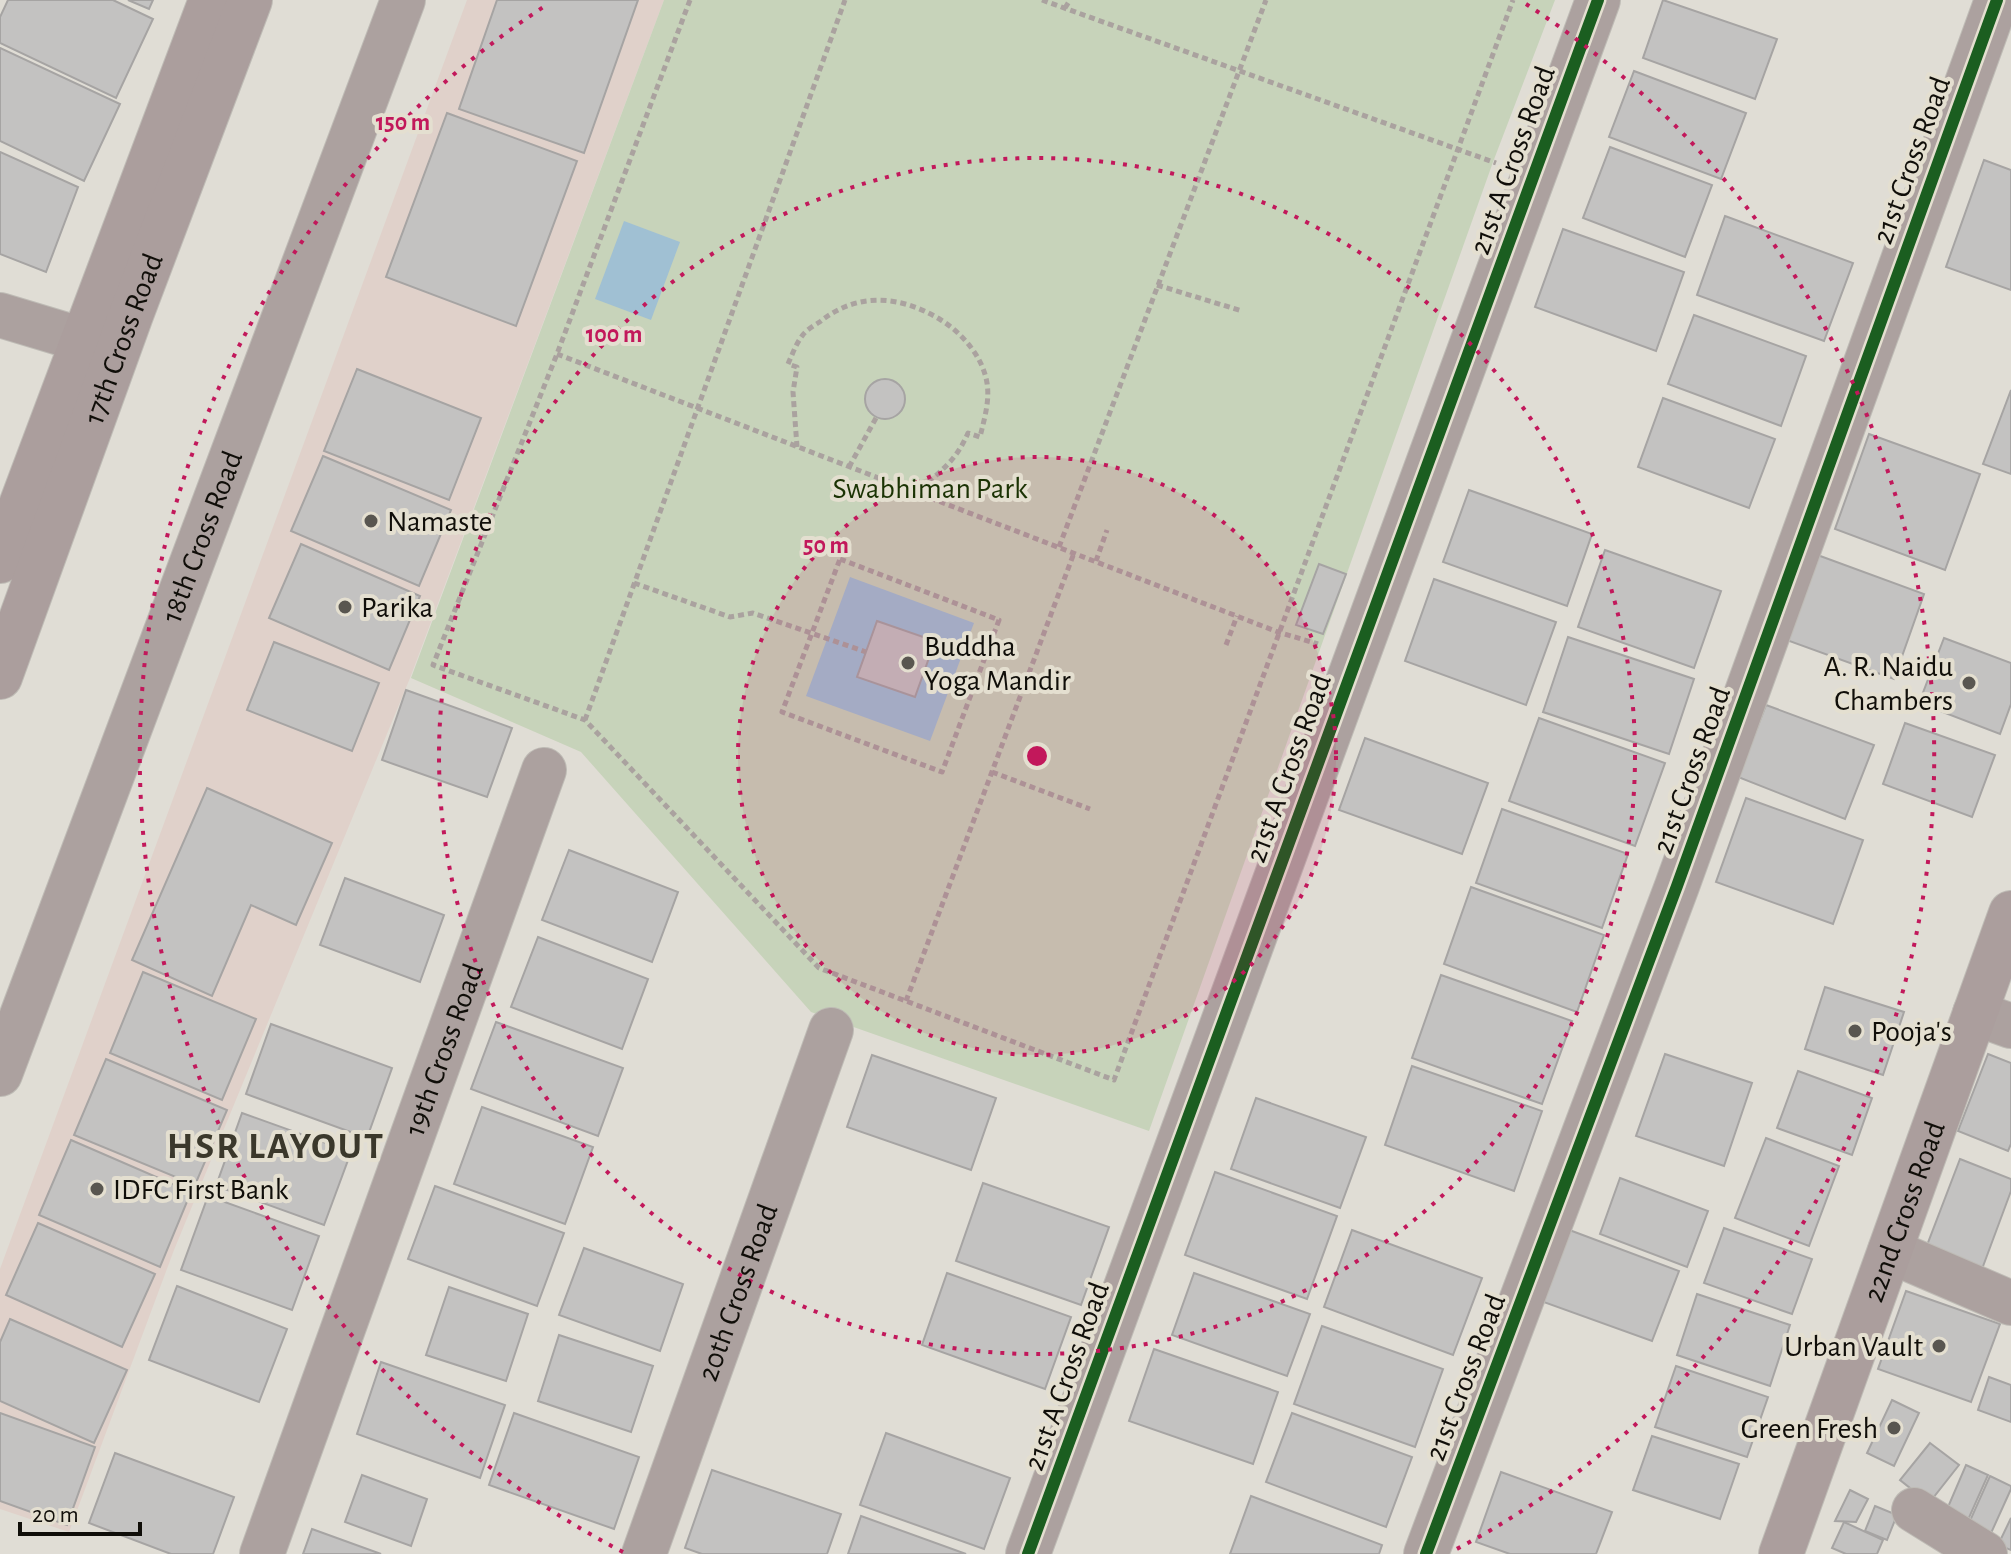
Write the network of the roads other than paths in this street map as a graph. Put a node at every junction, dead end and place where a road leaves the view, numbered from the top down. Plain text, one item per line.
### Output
1 (211, 0) edge
2 (250, 0) edge
3 (403, 0) edge
4 (1598, 0) edge
5 (1997, 0) edge
6 (0, 315) edge
7 (83, 340) junction
8 (0, 561) edge
9 (0, 677) edge
10 (544, 770) dead end
11 (2011, 913) edge
12 (1993, 1020) edge
13 (831, 1030) dead end
14 (0, 1074) edge
15 (1890, 1251) junction
16 (2011, 1303) edge
17 (1914, 1510) dead end
18 (262, 1554) edge
19 (644, 1554) edge
20 (1028, 1554) edge
21 (1426, 1554) edge
22 (1781, 1554) edge
23 (1985, 1554) edge

1 - 7 main road, 17th Cross Road
2 - 9 main road, 17th Cross Road
3 - 14 street, 18th Cross Road
4 - 20 street, 21st A Cross Road
5 - 21 street, 21st Cross Road
6 - 7 street
7 - 8 main road, 17th Cross Road
10 - 18 street, 19th Cross Road
11 - 12 main road, 22nd Cross Road
12 - 15 main road, 22nd Cross Road
13 - 19 street, 20th Cross Road
15 - 16 street
15 - 22 main road, 22nd Cross Road
17 - 23 street

